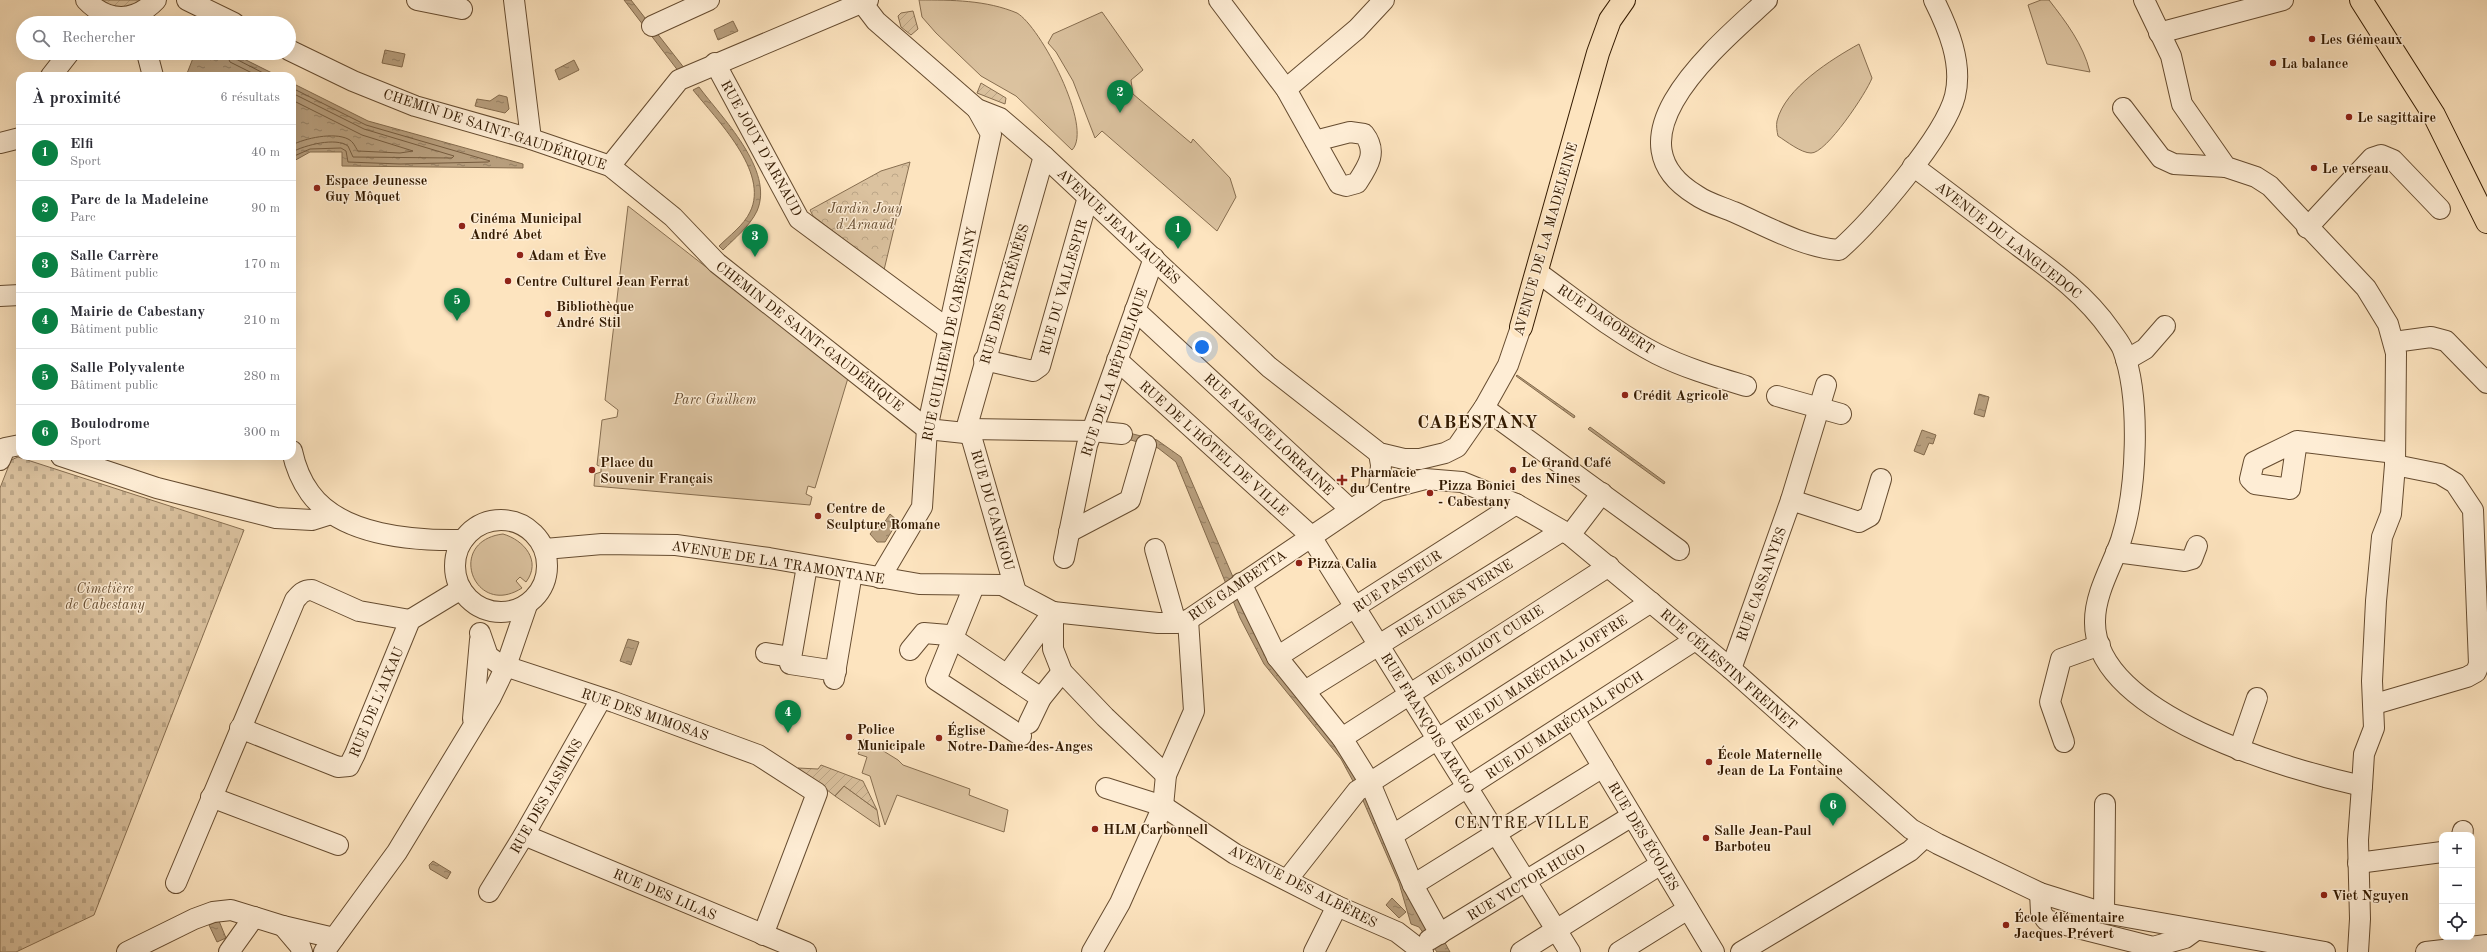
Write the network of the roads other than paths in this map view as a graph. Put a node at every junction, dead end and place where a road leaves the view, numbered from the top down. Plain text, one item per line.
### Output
1 (156, 0) edge
2 (187, 0) edge
3 (417, 0) edge
4 (514, 0) edge
5 (709, 0) edge
6 (1219, 0) edge
7 (1384, 0) edge
8 (1767, 0) edge
9 (1934, 0) edge
10 (2144, 0) edge
11 (2283, 0) edge
12 (2361, 0) edge
13 (2377, 0) edge
14 (863, 1) edge
15 (1619, 2) edge
16 (462, 9) dead end
17 (91, 11) edge
18 (110, 16) edge
19 (140, 16) edge
20 (220, 16) edge
21 (652, 26) dead end
22 (2159, 33) junction
23 (296, 53) edge
24 (64, 60) edge
25 (149, 60) edge
26 (715, 63) junction
27 (54, 72) edge
28 (152, 72) edge
29 (1286, 89) junction
30 (2123, 108) dead end
31 (977, 109) junction
32 (16, 139) edge
33 (531, 139) junction
34 (1315, 141) dead end
35 (0, 143) edge
36 (1044, 156) junction
37 (610, 166) junction
38 (1913, 166) junction
39 (2226, 167) junction
40 (2487, 192) edge
41 (1088, 197) junction
42 (2440, 209) dead end
43 (2487, 222) edge
44 (2307, 228) junction
45 (1154, 258) junction
46 (1537, 272) junction
47 (16, 295) edge
48 (0, 296) edge
49 (1135, 310) junction
50 (2165, 326) dead end
51 (1521, 327) joint
52 (948, 330) junction
53 (2394, 342) junction
54 (984, 360) junction
55 (1118, 360) junction
56 (2126, 360) junction
57 (2487, 383) edge
58 (1826, 385) dead end
59 (1746, 386) dead end
60 (1777, 396) dead end
61 (1484, 408) junction
62 (1819, 408) junction
63 (1841, 414) dead end
64 (927, 429) junction
65 (967, 431) junction
66 (1092, 431) junction
67 (1122, 434) dead end
68 (2297, 441) dead end
69 (1146, 445) dead end
70 (16, 446) edge
71 (1457, 447) junction
72 (1379, 453) junction
73 (2395, 459) junction
74 (0, 460) edge
75 (73, 460) edge
76 (296, 460) edge
77 (1881, 479) dead end
78 (1462, 482) junction
79 (1405, 483) joint
80 (1379, 491) junction
81 (1602, 493) junction
82 (1791, 500) junction
83 (1516, 504) junction
84 (1350, 509) junction
85 (332, 514) junction
86 (1069, 532) junction
87 (1566, 533) junction
88 (1310, 535) junction
89 (463, 540) junction
90 (425, 541) junction
91 (2197, 546) dead end
92 (545, 549) junction
93 (1155, 549) dead end
94 (1679, 550) dead end
95 (2116, 552) junction
96 (1064, 558) dead end
97 (807, 566) junction
98 (1609, 566) junction
99 (455, 567) junction
100 (852, 572) junction
101 (880, 578) junction
102 (1241, 583) junction
103 (981, 586) junction
104 (461, 589) junction
105 (1016, 592) junction
106 (1651, 602) junction
107 (527, 604) junction
108 (478, 606) junction
109 (1355, 607) junction
110 (1053, 612) junction
111 (410, 620) junction
112 (1182, 621) junction
113 (480, 633) junction
114 (954, 639) junction
115 (1695, 640) junction
116 (1379, 645) junction
117 (2100, 645) junction
118 (910, 650) dead end
119 (766, 653) dead end
120 (1277, 657) junction
121 (791, 660) junction
122 (506, 666) junction
123 (1731, 669) junction
124 (1062, 672) junction
125 (1007, 675) junction
126 (1306, 691) junction
127 (1410, 694) junction
128 (1041, 698) junction
129 (2257, 698) dead end
130 (601, 699) junction
131 (2375, 704) junction
132 (1574, 719) junction
133 (473, 727) junction
134 (240, 728) junction
135 (1342, 738) junction
136 (1438, 739) junction
137 (2064, 742) dead end
138 (2239, 750) junction
139 (1603, 768) junction
140 (1166, 775) junction
141 (1370, 783) junction
142 (2362, 786) junction
143 (1468, 787) junction
144 (1106, 788) dead end
145 (211, 797) junction
146 (2105, 804) dead end
147 (1162, 806) junction
148 (1632, 816) junction
149 (1918, 833) junction
150 (1496, 834) junction
151 (524, 835) junction
152 (1393, 835) junction
153 (338, 845) dead end
154 (2439, 852) edge
155 (2358, 863) junction
156 (1661, 864) junction
157 (1287, 880) junction
158 (1527, 882) junction
159 (176, 883) dead end
160 (1413, 886) junction
161 (489, 892) dead end
162 (2040, 893) junction
163 (1337, 906) junction
164 (1688, 909) junction
165 (2104, 913) junction
166 (254, 917) junction
167 (283, 926) junction
168 (1556, 930) junction
169 (2196, 930) junction
170 (1440, 934) junction
171 (763, 935) junction
172 (329, 945) edge
173 (2487, 945) edge
174 (1422, 950) edge
175 (127, 952) edge
176 (229, 952) edge
177 (302, 952) edge
178 (806, 952) edge
179 (1092, 952) edge
180 (1314, 952) edge
181 (1520, 952) edge
182 (1570, 952) edge
183 (1619, 952) edge
184 (1714, 952) edge
185 (1741, 952) edge
186 (2325, 952) edge
187 (2358, 952) edge
188 (2426, 952) edge

1 - 19 street
2 - 20 street
3 - 16 street
4 - 33 street
5 - 21 street
6 - 29 street
7 - 29 street
8 - 38 street
9 - 38 street
10 - 22 street
11 - 22 street
12 - 43 main road
13 - 40 main road
14 - 26 street
14 - 31 street, AVENUE JEAN JAURÈS
15 - 46 main road, AVENUE DE LA MADELEINE
17 - 18 street
22 - 39 street
23 - 33 street, CHEMIN DE SAINT-GAUDÉRIQUE
24 - 27 street
25 - 28 street
26 - 37 street
26 - 52 street, RUE JOUY D'ARNAUD
29 - 34 street
30 - 39 street
31 - 36 street, AVENUE JEAN JAURÈS
31 - 52 street, RUE GUILHEM DE CABESTANY
32 - 35 street
33 - 37 street, CHEMIN DE SAINT-GAUDÉRIQUE
36 - 41 street, AVENUE JEAN JAURÈS
36 - 54 street, RUE DES PYRÉNÉES
37 - 64 street, CHEMIN DE SAINT-GAUDÉRIQUE
38 - 56 street, AVENUE DU LANGUEDOC
39 - 44 street
41 - 45 street, AVENUE JEAN JAURÈS
41 - 54 street, RUE DU VALLESPIR
42 - 44 street
44 - 53 street
45 - 49 street, RUE DE LA RÉPUBLIQUE
45 - 72 street, AVENUE JEAN JAURÈS
46 - 51 main road, AVENUE DE LA MADELEINE
46 - 59 street, RUE DAGOBERT
47 - 48 street
49 - 55 street, RUE DE LA RÉPUBLIQUE
49 - 84 street, RUE ALSACE LORRAINE
50 - 56 street
51 - 61 street, AVENUE DE LA MADELEINE
52 - 64 street, RUE GUILHEM DE CABESTANY
53 - 57 street
53 - 73 street
54 - 65 street, RUE DES PYRÉNÉES
55 - 66 street, RUE DE LA RÉPUBLIQUE
55 - 88 street, RUE DE L'HÔTEL DE VILLE
56 - 95 street, AVENUE DU LANGUEDOC
58 - 62 street, RUE CASSANYES
60 - 62 street
61 - 71 street, AVENUE DE LA MADELEINE
61 - 81 street
62 - 63 street
62 - 82 street, RUE CASSANYES
64 - 65 street
64 - 101 street, RUE GUILHEM DE CABESTANY
65 - 66 street
65 - 105 street, RUE DU CANIGOU
66 - 67 street
66 - 86 street, RUE DE LA RÉPUBLIQUE
68 - 73 street
69 - 86 street
70 - 74 street
71 - 72 street, AVENUE JEAN JAURÈS
71 - 78 street
72 - 80 street
73 - 131 street
73 - 131 street
75 - 85 street
76 - 85 street
77 - 82 street
78 - 79 street, RUE CÉLESTIN FREINET
78 - 83 street, RUE CÉLESTIN FREINET
79 - 80 street, RUE GAMBETTA
80 - 84 street, RUE GAMBETTA
81 - 87 street
81 - 94 street
82 - 123 street, RUE CASSANYES
83 - 87 street, RUE CÉLESTIN FREINET
83 - 109 street, RUE PASTEUR
84 - 88 street, RUE GAMBETTA
85 - 90 street
86 - 96 street, RUE DE LA RÉPUBLIQUE
87 - 98 street, RUE CÉLESTIN FREINET
87 - 116 street, RUE JULES VERNE
88 - 102 street, RUE GAMBETTA
88 - 109 street, RUE FRANÇOIS ARAGO
89 - 90 street
89 - 92 street
89 - 99 street
90 - 99 street
91 - 95 street
92 - 97 street, AVENUE DE LA TRAMONTANE
92 - 107 street
93 - 112 street
95 - 117 street, AVENUE DU LANGUEDOC
97 - 100 street, AVENUE DE LA TRAMONTANE
97 - 121 street
98 - 106 street, RUE CÉLESTIN FREINET
98 - 127 street, RUE JOLIOT CURIE
99 - 104 street
100 - 101 street, AVENUE DE LA TRAMONTANE
100 - 121 street
101 - 103 street, AVENUE DE LA TRAMONTANE
102 - 112 street, RUE GAMBETTA
102 - 120 street
103 - 105 street, AVENUE DE LA TRAMONTANE
103 - 114 street
104 - 108 street
104 - 111 street
105 - 110 street, AVENUE DE LA TRAMONTANE
106 - 115 street, RUE CÉLESTIN FREINET
106 - 136 street, RUE DU MARÉCHAL JOFFRE
107 - 108 street
107 - 122 street
108 - 113 street
109 - 116 street, RUE FRANÇOIS ARAGO
109 - 120 street, RUE PASTEUR
110 - 112 street, RUE GAMBETTA
110 - 124 street
110 - 125 street
111 - 134 street
111 - 134 street, RUE DE L'AIXAU
112 - 140 street
113 - 122 street, RUE DES MIMOSAS
113 - 133 street
114 - 118 street
114 - 125 street
114 - 128 street
115 - 123 street, RUE CÉLESTIN FREINET
115 - 132 street, RUE DU MARÉCHAL FOCH
116 - 126 street, RUE JULES VERNE
116 - 127 street, RUE FRANÇOIS ARAGO
117 - 137 street
117 - 138 street, AVENUE DU LANGUEDOC
119 - 121 street
120 - 126 street
122 - 130 street, RUE DES MIMOSAS
122 - 133 street
123 - 149 street, RUE CÉLESTIN FREINET
124 - 128 street
124 - 140 street
125 - 128 street
126 - 135 street
127 - 135 street, RUE JOLIOT CURIE
127 - 136 street, RUE FRANÇOIS ARAGO
129 - 138 street
130 - 151 street, RUE DES JASMINS
130 - 171 street, RUE DES MIMOSAS
131 - 142 street
132 - 139 street, RUE DES ÉCOLES
132 - 143 street, RUE DU MARÉCHAL FOCH
133 - 172 street
134 - 145 street
135 - 141 street
136 - 141 street, RUE DU MARÉCHAL JOFFRE
136 - 143 street, RUE FRANÇOIS ARAGO
138 - 142 street, AVENUE DU LANGUEDOC
139 - 148 street, RUE DES ÉCOLES
139 - 150 street
140 - 147 street
141 - 152 street
141 - 157 street, RUE DU MARÉCHAL JOFFRE
142 - 155 street
143 - 150 street, RUE FRANÇOIS ARAGO
143 - 152 street, RUE DU MARÉCHAL FOCH
144 - 147 street, AVENUE DES ALBÈRES
145 - 153 street
145 - 159 street
146 - 165 street
147 - 157 street, AVENUE DES ALBÈRES
147 - 179 street
148 - 156 street, RUE DES ÉCOLES
148 - 158 street, RUE VICTOR HUGO
149 - 162 street, RUE CÉLESTIN FREINET
149 - 185 street
150 - 158 street, RUE FRANÇOIS ARAGO
150 - 160 street
151 - 161 street, RUE DES JASMINS
151 - 171 street, RUE DES LILAS
152 - 160 street
154 - 155 street
155 - 187 street
156 - 164 street, RUE DES ÉCOLES
156 - 168 street
157 - 163 street, AVENUE DES ALBÈRES
158 - 168 street, RUE FRANÇOIS ARAGO
158 - 170 street, RUE VICTOR HUGO
160 - 170 street
162 - 165 street, RUE CÉLESTIN FREINET
162 - 169 street
163 - 174 street, AVENUE DES ALBÈRES
163 - 180 street
164 - 183 street
164 - 184 street, RUE DES ÉCOLES
165 - 169 street, RUE CÉLESTIN FREINET
166 - 167 street
166 - 175 street
166 - 176 street
167 - 172 street
167 - 177 street
168 - 181 street
168 - 182 street, RUE FRANÇOIS ARAGO
169 - 186 street, RUE CÉLESTIN FREINET
170 - 174 street, RUE VICTOR HUGO
171 - 178 street, RUE DES LILAS
173 - 188 street

